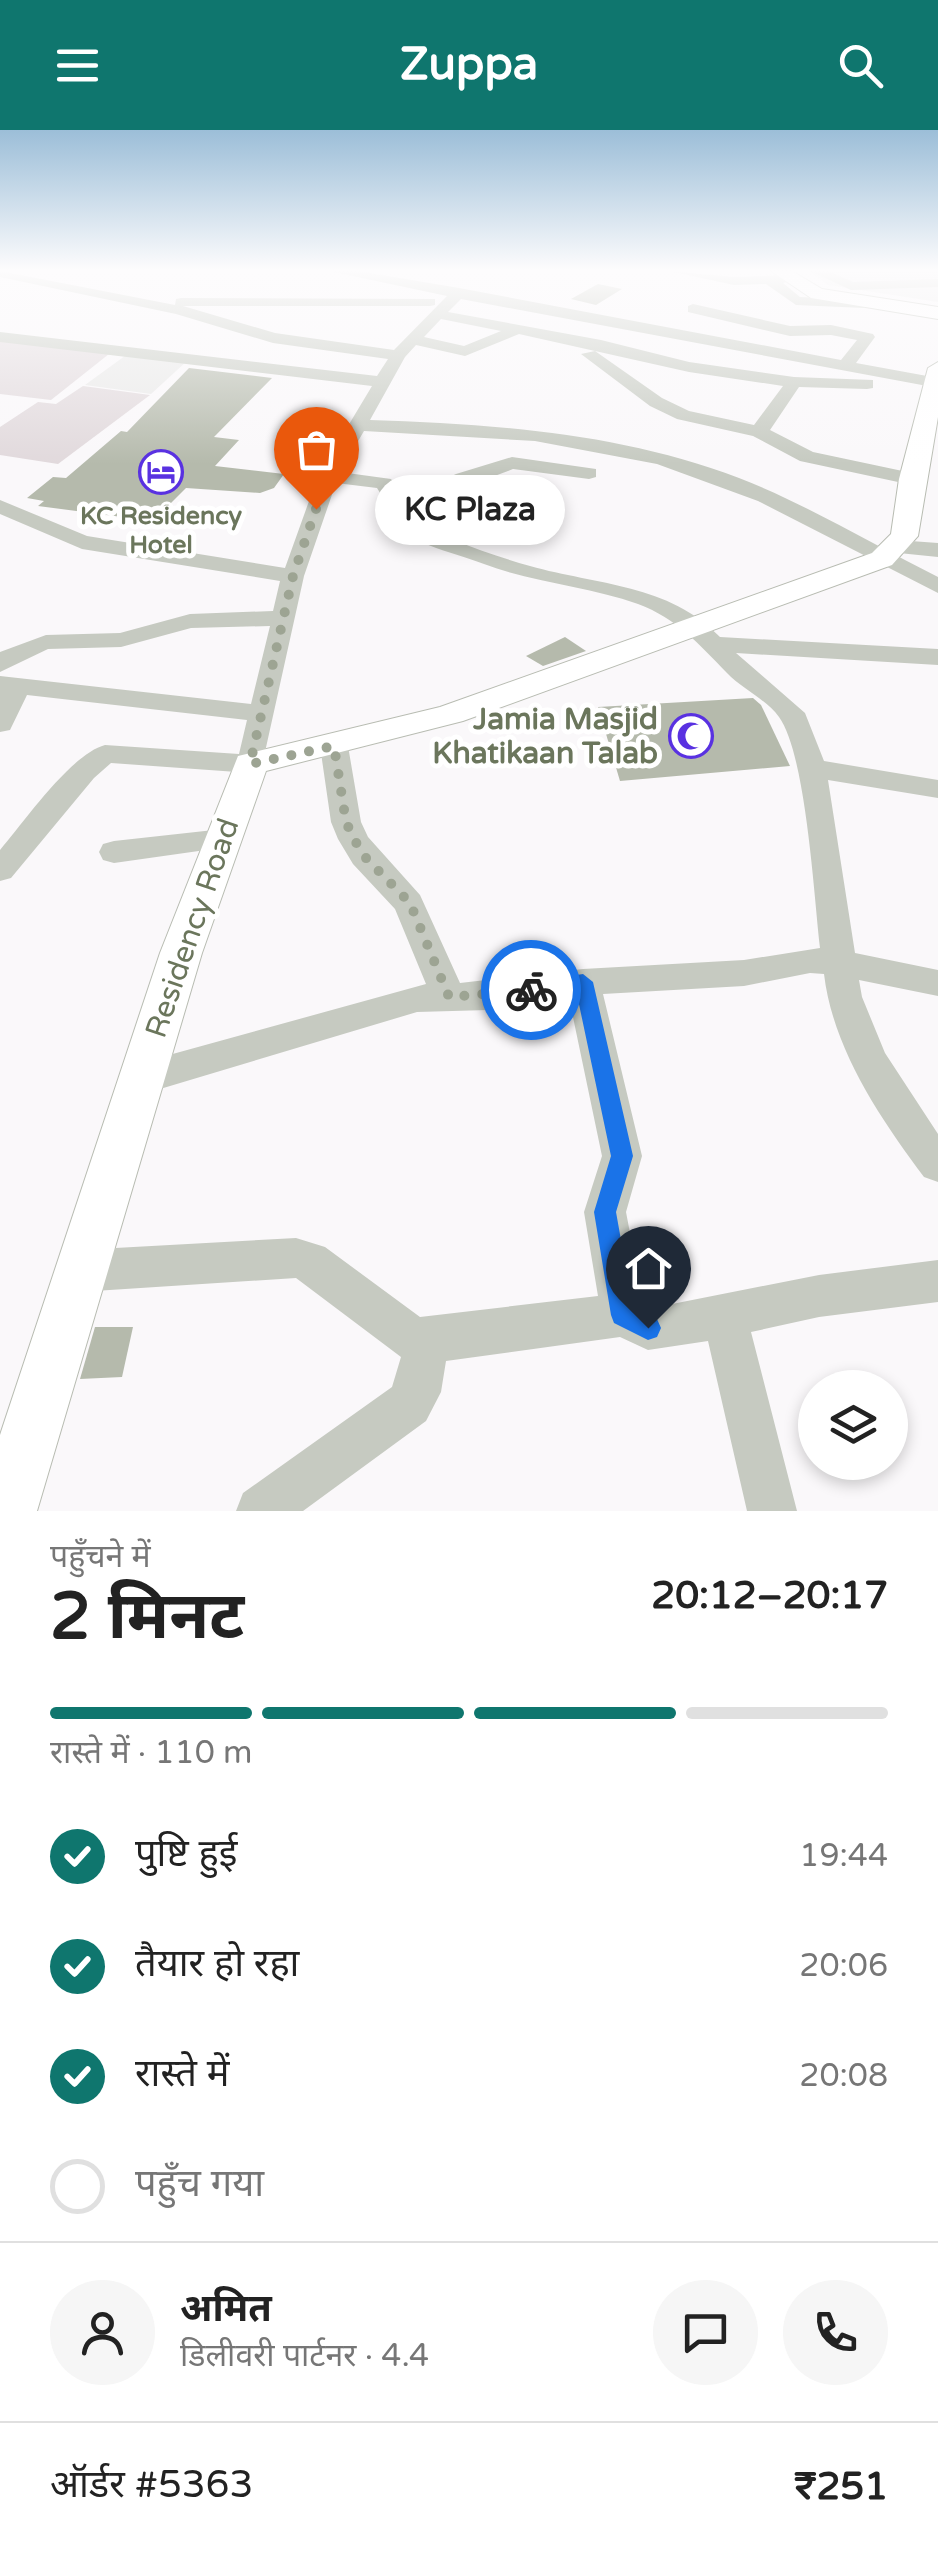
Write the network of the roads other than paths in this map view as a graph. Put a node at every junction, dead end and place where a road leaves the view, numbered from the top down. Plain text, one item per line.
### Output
1 (264, 335) edge
2 (418, 335) edge
3 (503, 335) edge
4 (547, 335) edge
5 (678, 335) edge
6 (747, 335) edge
7 (796, 335) edge
8 (859, 335) edge
9 (0, 337) edge
10 (738, 344) junction
11 (601, 345) junction
12 (406, 348) junction
13 (778, 352) junction
14 (846, 366) junction
15 (385, 382) junction
16 (794, 382) junction
17 (935, 383) edge
18 (360, 424) junction
19 (758, 432) junction
20 (916, 471) junction
21 (589, 473) dead end
22 (328, 476) junction
23 (392, 496) junction
24 (0, 506) edge
25 (938, 550) edge
26 (890, 553) junction
27 (293, 576) junction
28 (938, 586) edge
29 (284, 618) junction
30 (706, 636) junction
31 (938, 657) edge
32 (7, 667) edge
33 (261, 712) junction
34 (0, 724) edge
35 (334, 746) junction
36 (250, 764) junction
37 (812, 768) junction
38 (938, 790) edge
39 (223, 839) junction
40 (114, 852) dead end
41 (4, 859) edge
42 (842, 962) junction
43 (583, 982) junction
44 (938, 983) edge
45 (449, 997) junction
46 (140, 1079) junction
47 (938, 1164) edge
48 (79, 1271) junction
49 (938, 1280) edge
50 (623, 1315) junction
51 (726, 1317) junction
52 (427, 1341) junction
53 (6, 1511) edge
54 (261, 1511) edge
55 (772, 1511) edge

1 - 12 street
2 - 12 street, Residency Road
3 - 12 street
4 - 11 street
5 - 10 street
6 - 10 street
7 - 13 street
8 - 14 street
9 - 15 street
10 - 13 street
11 - 16 street
11 - 19 street
12 - 15 street, Residency Road
13 - 14 street
14 - 17 street
15 - 18 street, Residency Road
16 - 17 street
16 - 19 street
17 - 20 main road
18 - 22 street, Residency Road
18 - 26 street
19 - 20 street
20 - 26 main road
21 - 23 street
22 - 23 street
22 - 27 street, Residency Road
23 - 30 street
24 - 27 street
25 - 26 street
26 - 28 street
26 - 30 main road
27 - 29 street, Residency Road
29 - 32 street
29 - 33 street, Residency Road
30 - 31 street
30 - 35 main road
30 - 37 street
32 - 33 street
32 - 34 street
33 - 36 street, Residency Road
35 - 36 main road
35 - 45 street
36 - 39 main road, Residency Road
36 - 41 street
37 - 38 street
37 - 42 street
39 - 40 street
39 - 46 main road, Residency Road
42 - 43 street
42 - 44 street
42 - 47 street
43 - 45 street
43 - 50 street
45 - 46 street
46 - 48 main road, Residency Road
48 - 52 street
48 - 53 main road, Residency Road
49 - 51 street
50 - 51 street
50 - 52 street
51 - 55 street
52 - 54 street

